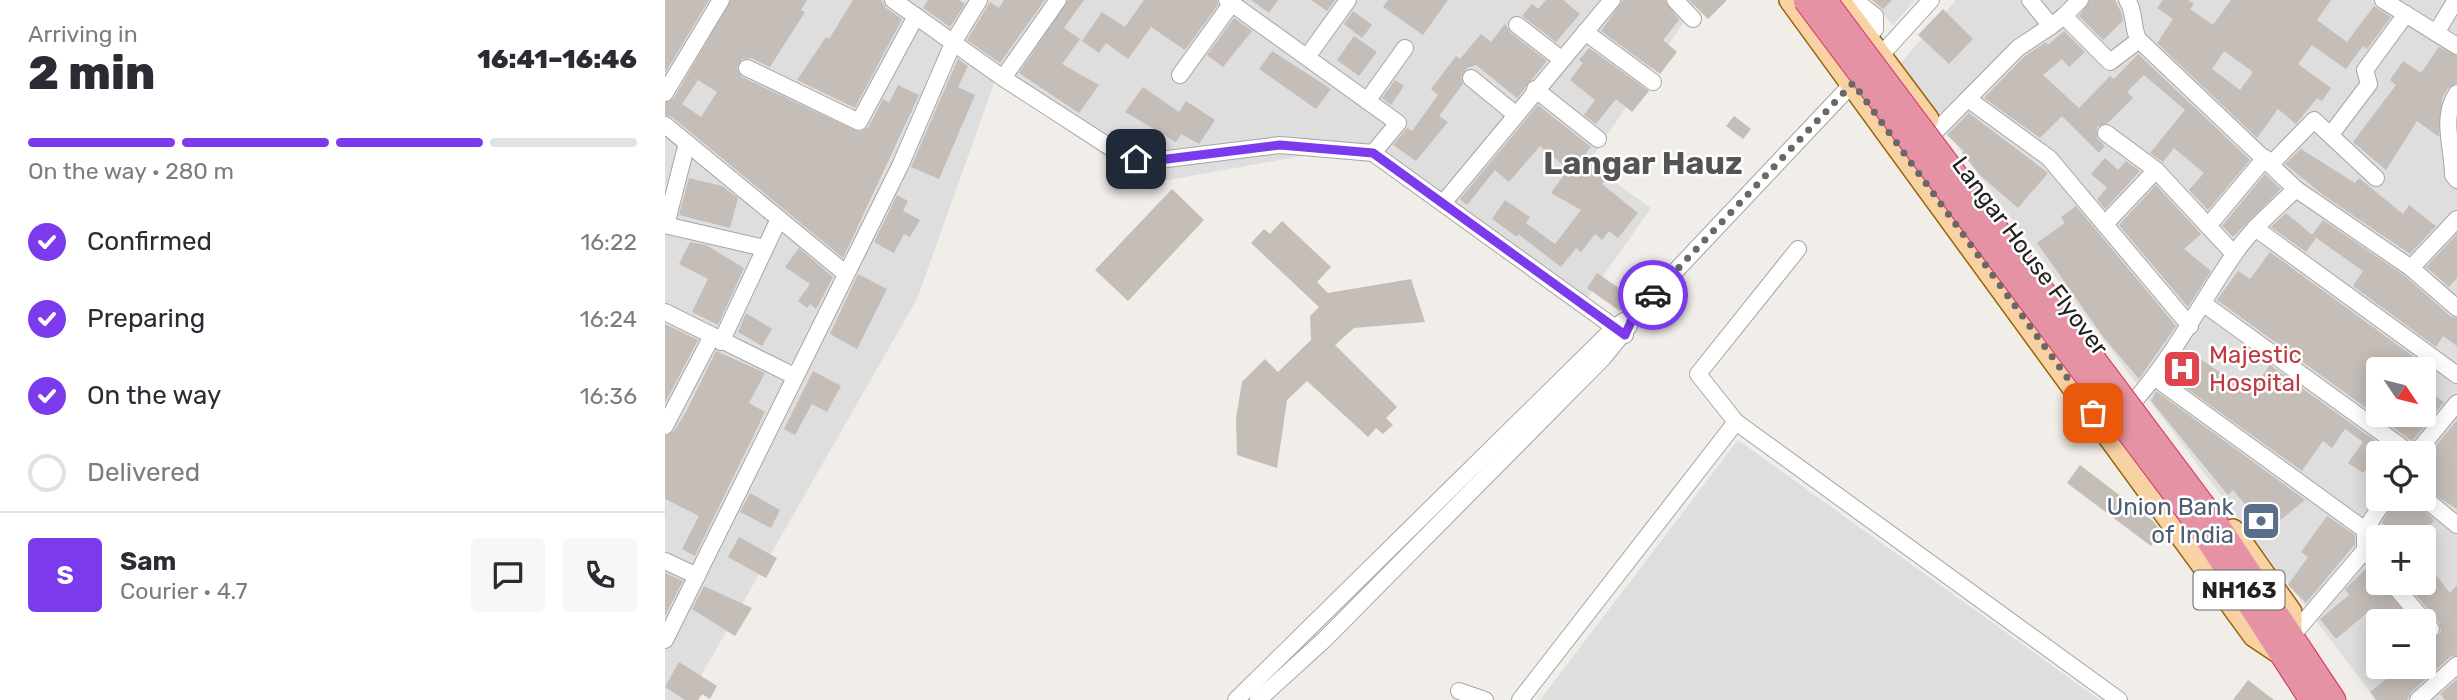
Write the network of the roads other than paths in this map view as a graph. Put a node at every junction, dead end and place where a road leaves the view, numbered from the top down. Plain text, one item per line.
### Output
1 (721, 0) edge
2 (893, 0) edge
3 (979, 0) edge
4 (1058, 0) edge
5 (1348, 0) edge
6 (1612, 0) edge
7 (1675, 0) edge
8 (1790, 0) edge
9 (1805, 0) edge
10 (1825, 0) edge
11 (1931, 0) edge
12 (2029, 0) edge
13 (2080, 0) edge
14 (2127, 0) edge
15 (2383, 0) edge
16 (2456, 0) edge
17 (1230, 2) edge
18 (1843, 5) edge
19 (2406, 14) junction
20 (916, 16) junction
21 (1693, 19) dead end
22 (2057, 21) junction
23 (1517, 25) dead end
24 (1585, 32) junction
25 (2436, 33) junction
26 (2138, 40) junction
27 (954, 41) junction
28 (2457, 46) edge
29 (1405, 48) dead end
30 (1881, 55) junction
31 (1307, 57) junction
32 (1562, 59) junction
33 (747, 68) dead end
34 (1180, 75) dead end
35 (1003, 78) junction
36 (1471, 78) dead end
37 (1653, 82) dead end
38 (1853, 83) junction
39 (1535, 89) junction
40 (665, 93) edge
41 (2457, 93) edge
42 (1968, 99) junction
43 (1367, 101) junction
44 (1515, 114) junction
45 (665, 125) edge
46 (2106, 133) dead end
47 (2332, 133) junction
48 (1942, 138) junction
49 (1598, 139) dead end
50 (687, 143) junction
51 (1373, 153) junction
52 (2268, 161) junction
53 (1916, 168) junction
54 (2155, 170) junction
55 (2376, 178) dead end
56 (2457, 180) edge
57 (2296, 189) junction
58 (1444, 202) junction
59 (2457, 219) edge
60 (778, 220) junction
61 (2105, 224) junction
62 (665, 225) edge
63 (2208, 226) junction
64 (2255, 228) junction
65 (764, 248) junction
66 (1798, 249) dead end
67 (2234, 254) junction
68 (2411, 268) junction
69 (845, 273) junction
70 (2204, 304) junction
71 (2457, 308) edge
72 (665, 312) edge
73 (2190, 326) junction
74 (1620, 330) junction
75 (716, 339) junction
76 (2457, 374) edge
77 (794, 376) junction
78 (2154, 377) junction
79 (2136, 399) junction
80 (2457, 403) edge
81 (1737, 422) junction
82 (665, 426) edge
83 (2393, 441) edge
84 (2426, 441) edge
85 (2436, 508) edge
86 (2377, 511) edge
87 (2207, 523) junction
88 (2457, 525) edge
89 (2365, 530) junction
90 (2365, 550) joint
91 (665, 561) edge
92 (697, 576) junction
93 (2402, 595) edge
94 (2414, 609) edge
95 (665, 640) edge
96 (2284, 644) junction
97 (2457, 666) edge
98 (1459, 691) dead end
99 (1236, 700) edge
100 (1258, 700) edge
101 (1485, 700) edge
102 (1520, 700) edge
103 (2119, 700) edge
104 (2311, 700) edge
105 (2334, 700) edge
106 (2418, 700) edge

1 - 40 street
2 - 20 street
3 - 27 street
4 - 35 street
5 - 31 street
6 - 24 street
7 - 21 street
8 - 38 main road
9 - 87 highway, Langar House Flyover / NH163, bridge
10 - 87 highway, Langar House Flyover / NH163, bridge
11 - 30 street
12 - 22 street
13 - 22 street
14 - 26 street
15 - 19 street
16 - 25 street
17 - 31 street
17 - 34 street
18 - 30 main road
19 - 25 street
19 - 47 street
20 - 27 street
20 - 33 street
22 - 26 street
22 - 42 street
23 - 32 street
24 - 32 street
24 - 37 street
25 - 28 street
26 - 52 street
27 - 35 street
27 - 69 street
29 - 43 street
30 - 48 main road
31 - 43 street
32 - 39 street
35 - 51 street
36 - 44 street
38 - 53 main road
38 - 74 street
39 - 44 street
39 - 49 street
41 - 56 street
42 - 48 street
42 - 61 street
43 - 51 street
44 - 58 street
45 - 50 street
46 - 54 street
47 - 52 street
47 - 55 street
48 - 53 main road
48 - 79 main road
50 - 60 street
50 - 62 street
51 - 58 street
52 - 57 street
52 - 63 street
53 - 96 main road
54 - 61 street
54 - 63 street
57 - 64 street
57 - 68 street
58 - 74 street
59 - 68 street
60 - 65 street
60 - 69 street
61 - 73 street
62 - 65 street
63 - 67 street
64 - 67 street
64 - 76 street
65 - 75 street
66 - 81 street
67 - 70 street
68 - 71 street
69 - 77 street
70 - 73 street
70 - 83 street
72 - 75 street
73 - 78 street
74 - 99 street
74 - 100 street
75 - 77 street
75 - 82 street
77 - 92 street
78 - 79 street
78 - 89 street
79 - 96 main road
80 - 84 street
81 - 102 street
81 - 103 street
85 - 88 street
86 - 89 street
87 - 96 highway, Langar House Flyover / NH163
89 - 90 street
90 - 96 street
91 - 92 street
92 - 95 street
93 - 94 street
96 - 104 highway, NH163
96 - 105 highway, NH163
97 - 106 street
98 - 101 street

